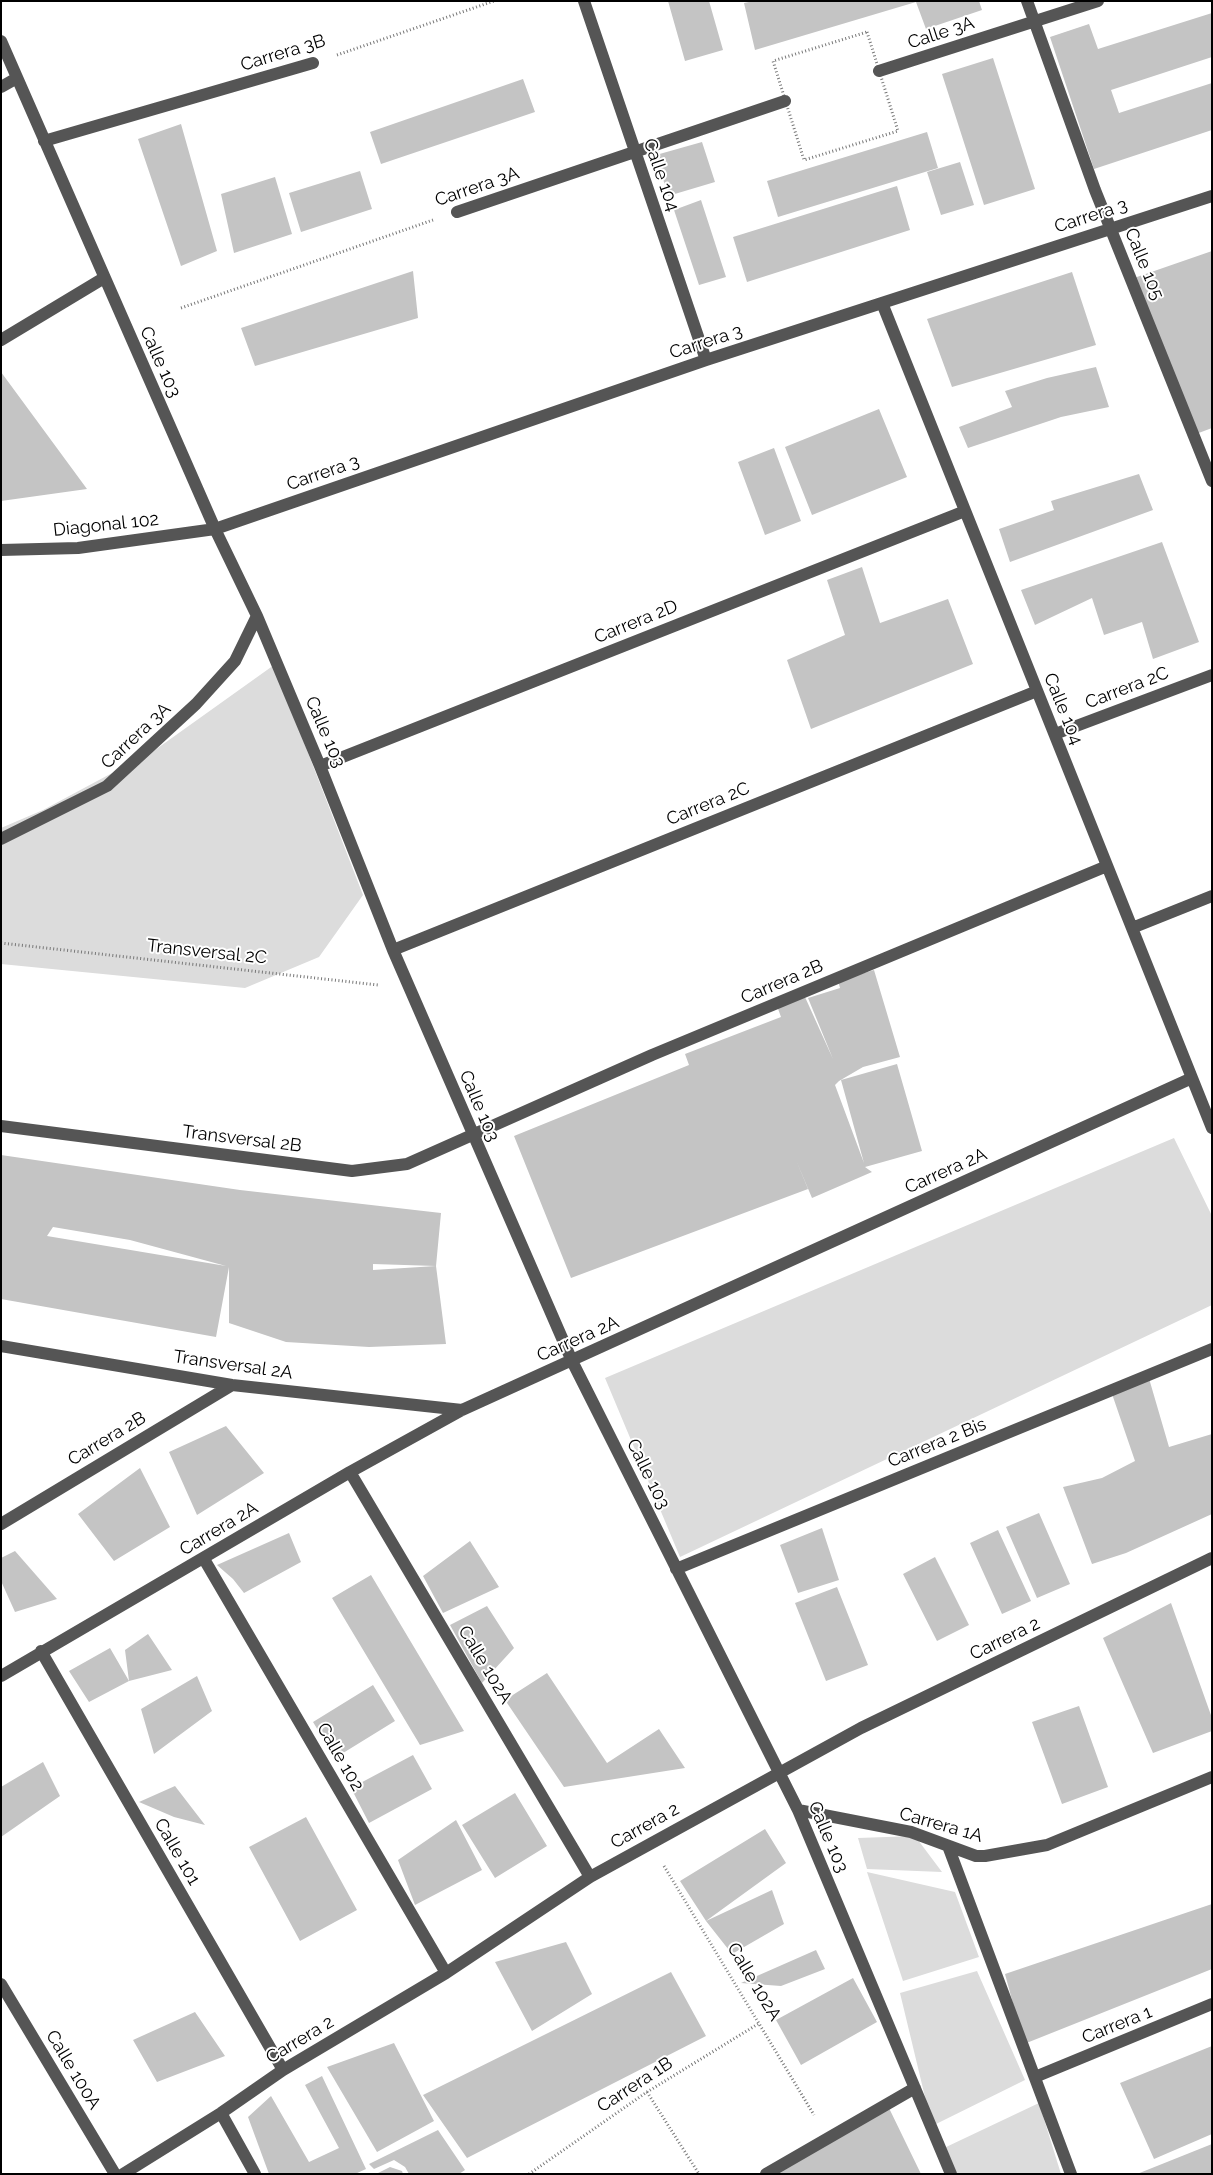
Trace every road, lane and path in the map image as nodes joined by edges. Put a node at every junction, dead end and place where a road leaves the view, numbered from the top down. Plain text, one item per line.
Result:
1 (494, 1) edge
2 (584, 1) edge
3 (1026, 1) edge
4 (1098, 1) edge
5 (1034, 22) junction
6 (1, 41) edge
7 (313, 64) joint
8 (879, 71) junction
9 (17, 78) junction
10 (1, 87) edge
11 (785, 101) junction
12 (44, 141) junction
13 (635, 152) junction
14 (1212, 196) edge
15 (457, 212) joint
16 (1110, 227) junction
17 (104, 278) junction
18 (882, 304) junction
19 (180, 308) dead end
20 (1, 340) edge
21 (706, 360) junction
22 (1206, 451) edge
23 (1212, 481) edge
24 (965, 511) junction
25 (215, 529) junction
26 (1, 550) edge
27 (257, 616) junction
28 (1212, 675) edge
29 (1037, 691) junction
30 (1055, 734) junction
31 (320, 766) junction
32 (1, 839) edge
33 (1107, 866) junction
34 (1212, 896) edge
35 (1132, 928) junction
36 (1, 943) edge
37 (393, 950) junction
38 (409, 989) junction
39 (1192, 1078) junction
40 (1, 1126) edge
41 (1212, 1127) edge
42 (473, 1136) junction
43 (1, 1346) edge
44 (1212, 1349) edge
45 (572, 1361) junction
46 (232, 1385) junction
47 (462, 1410) junction
48 (350, 1472) junction
49 (1, 1524) edge
50 (1212, 1558) edge
51 (204, 1559) junction
52 (676, 1570) junction
53 (41, 1651) junction
54 (1, 1676) edge
55 (778, 1772) junction
56 (1212, 1777) edge
57 (798, 1810) junction
58 (650, 1844) junction
59 (948, 1846) junction
60 (590, 1877) junction
61 (446, 1974) junction
62 (1, 1984) edge
63 (1212, 2004) edge
64 (758, 2024) junction
65 (282, 2070) junction
66 (1035, 2077) junction
67 (915, 2088) junction
68 (647, 2092) junction
69 (221, 2113) junction
70 (827, 2138) junction
71 (115, 2174) edge
72 (123, 2174) edge
73 (255, 2174) edge
74 (529, 2174) edge
75 (699, 2174) edge
76 (766, 2174) edge
77 (950, 2174) edge
78 (1071, 2174) edge

1 - 7 path, Carrera 3B
2 - 13 street, Calle 104
3 - 5 street, Calle 105
4 - 5 street, Calle 3A
5 - 8 street, Calle 3A
5 - 16 street, Calle 105
6 - 9 street, Calle 103
7 - 12 street, Carrera 3B
8 - 11 path
8 - 11 path
9 - 10 street
9 - 12 street, Calle 103
11 - 13 street, Carrera 3A
12 - 17 street, Calle 103
13 - 15 street, Carrera 3A
13 - 21 street, Calle 104
14 - 16 street, Carrera 3
15 - 19 path, Carrera 3A
16 - 18 street, Carrera 3
16 - 22 street, Calle 105
17 - 20 street
17 - 25 street, Calle 103
18 - 21 street, Carrera 3
18 - 24 street, Calle 104
21 - 25 street, Carrera 3
22 - 23 street, Calle 105
24 - 29 street, Calle 104
24 - 31 street, Carrera 2D
25 - 26 street, Diagonal 102
25 - 27 street, Calle 103
27 - 31 street, Calle 103
27 - 32 street, Carrera 3A
28 - 30 street, Carrera 2C
29 - 30 street, Calle 104
29 - 37 street, Carrera 2C
30 - 33 street, Calle 104
31 - 37 street, Calle 103
33 - 35 street, Calle 104
33 - 42 street, Carrera 2B
34 - 35 street
35 - 39 street, Calle 104
36 - 38 path, Transversal 2C
37 - 38 street, Calle 103
38 - 42 street, Calle 103
39 - 41 street, Calle 104
39 - 45 street, Carrera 2A
40 - 42 street, Transversal 2B
42 - 45 street, Calle 103
43 - 46 street, Transversal 2A
44 - 52 street, Carrera 2 Bis
45 - 47 street, Carrera 2A
45 - 52 street, Calle 103
46 - 47 street, Transversal 2A
46 - 49 street, Carrera 2B
47 - 48 street, Carrera 2A
48 - 51 street, Carrera 2A
48 - 60 street, Calle 102A
50 - 55 street, Carrera 2
51 - 53 street, Carrera 2A
51 - 61 street, Calle 102
52 - 55 street, Calle 103
53 - 54 street, Carrera 2A
53 - 65 street, Calle 101
55 - 57 street, Calle 103
55 - 58 street, Carrera 2
56 - 59 street, Carrera 1A
57 - 59 street, Carrera 1A
57 - 67 street, Calle 103
58 - 60 street, Carrera 2
58 - 64 path, Calle 102A
59 - 66 street
60 - 61 street, Carrera 2
61 - 65 street, Carrera 2
62 - 71 street, Calle 100A
63 - 66 street, Carrera 1
64 - 68 path, Carrera 1B
64 - 70 path, Calle 102A
65 - 69 street, Carrera 2
66 - 78 street
67 - 70 street
67 - 77 street, Calle 103
68 - 74 path, Carrera 1B
68 - 75 path
69 - 72 street, Carrera 2
69 - 73 street
70 - 76 street

